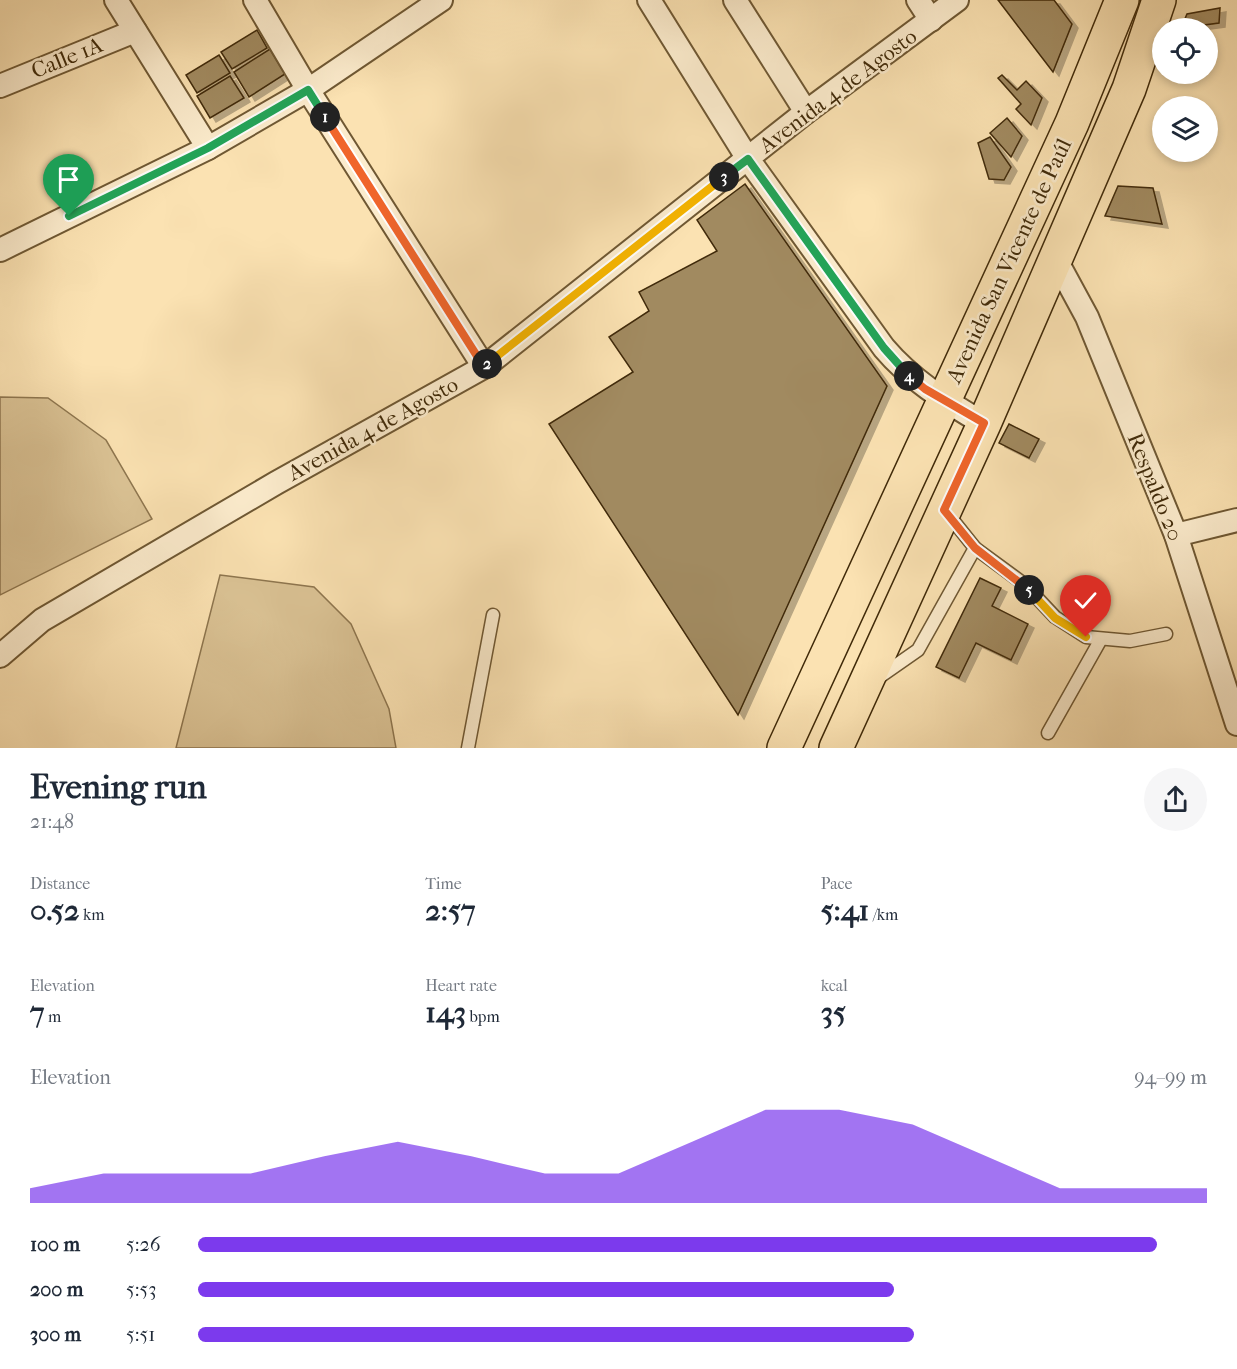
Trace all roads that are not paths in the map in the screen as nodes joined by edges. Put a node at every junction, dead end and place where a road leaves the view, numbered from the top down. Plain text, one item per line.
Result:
1 (116, 0) edge
2 (255, 0) edge
3 (441, 0) edge
4 (650, 0) edge
5 (735, 0) edge
6 (918, 0) edge
7 (957, 0) edge
8 (1122, 0) edge
9 (1159, 0) edge
10 (932, 20) junction
11 (135, 31) junction
12 (0, 86) edge
13 (308, 90) junction
14 (806, 112) junction
15 (208, 148) junction
16 (748, 159) junction
17 (0, 250) edge
18 (1054, 258) junction
19 (484, 367) junction
20 (945, 400) junction
21 (984, 423) junction
22 (944, 510) junction
23 (1237, 520) edge
24 (1176, 535) junction
25 (975, 548) junction
26 (493, 615) dead end
27 (1166, 634) dead end
28 (1101, 639) junction
29 (0, 656) edge
30 (867, 685) junction
31 (1235, 716) edge
32 (1048, 733) dead end
33 (468, 748) edge
34 (784, 748) edge
35 (836, 748) edge

1 - 11 street
2 - 13 street
3 - 13 street
4 - 16 street
5 - 14 street
6 - 10 street
7 - 10 street, Avenida 4 de Agosto
8 - 20 main road, Avenida San Vicente de Paúl
9 - 18 main road, Avenida San Vicente de Paúl
10 - 14 street, Avenida 4 de Agosto
11 - 12 street, Calle 1A
11 - 15 street
13 - 15 street
13 - 19 street
14 - 16 street, Avenida 4 de Agosto
15 - 17 street
16 - 19 street, Avenida 4 de Agosto
16 - 20 street
18 - 21 main road, Avenida San Vicente de Paúl
18 - 24 street, Respaldo 20
19 - 29 street, Avenida 4 de Agosto
20 - 21 street
20 - 34 main road, Avenida San Vicente de Paúl
21 - 22 main road, Avenida San Vicente de Paúl
22 - 25 lane
22 - 30 main road, Avenida San Vicente de Paúl
23 - 24 street
24 - 31 street, Respaldo 20
25 - 28 lane
25 - 30 lane
26 - 33 lane
27 - 28 lane
28 - 32 lane
30 - 35 main road, Avenida San Vicente de Paúl

